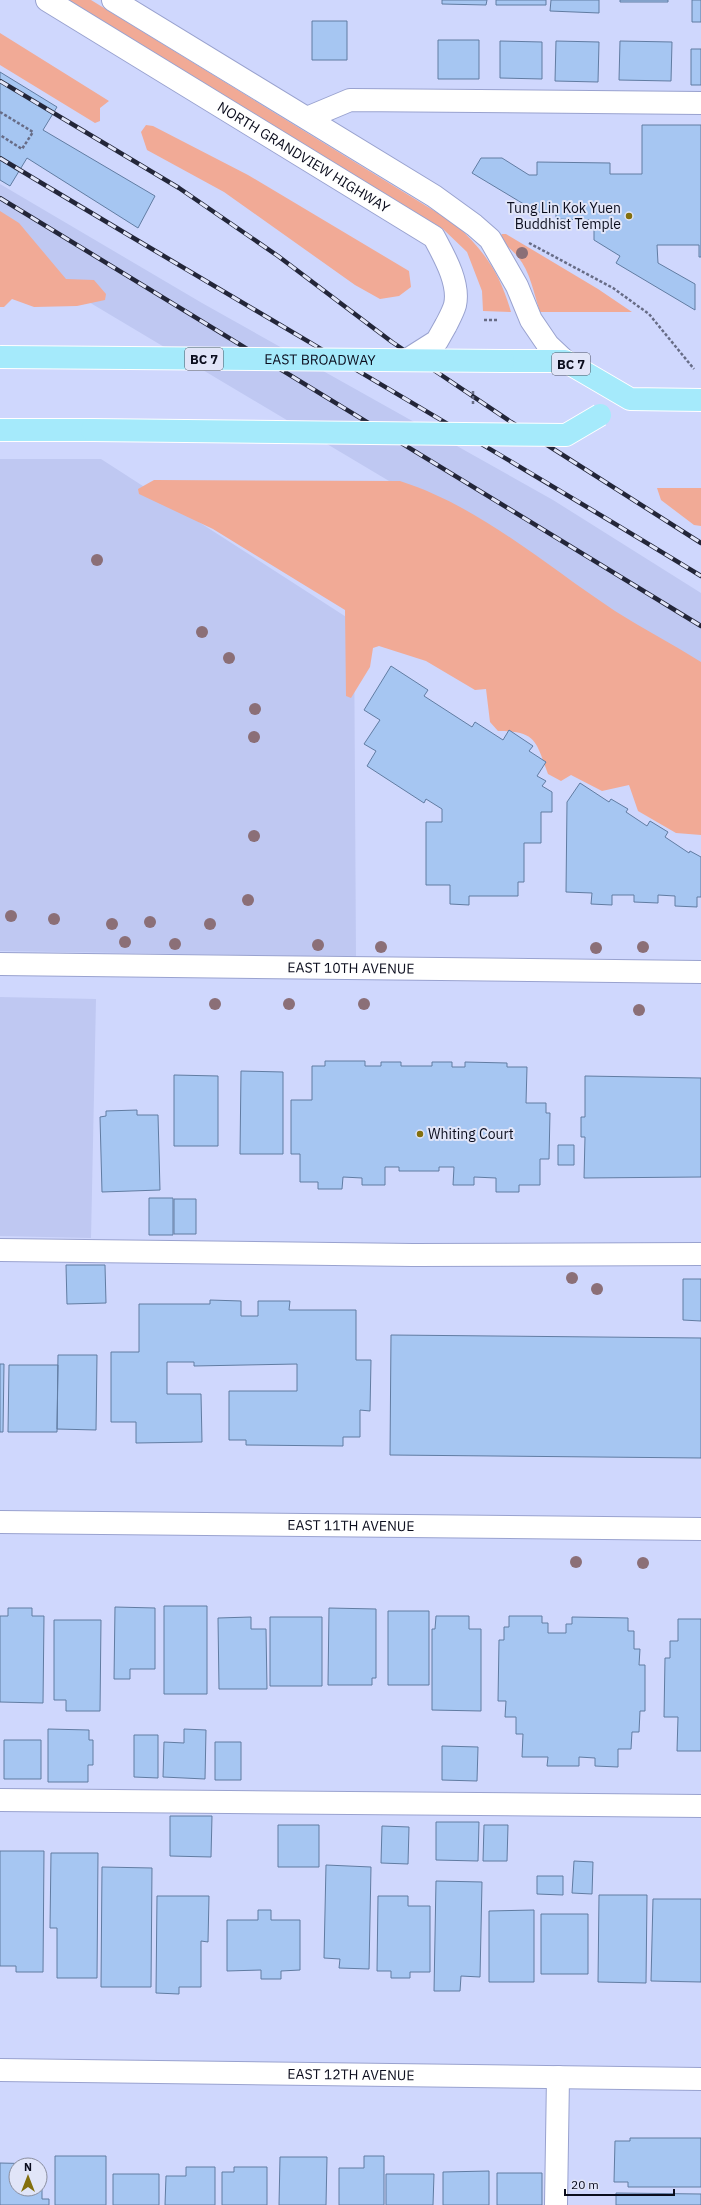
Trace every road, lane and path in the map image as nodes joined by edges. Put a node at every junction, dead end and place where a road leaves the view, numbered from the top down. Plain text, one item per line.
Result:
1 (47, 0) edge
2 (113, 0) edge
3 (701, 102) edge
4 (0, 112) edge
5 (307, 118) junction
6 (0, 135) edge
7 (522, 239) dead end
8 (0, 357) edge
9 (407, 360) junction
10 (565, 361) junction
11 (696, 371) dead end
12 (630, 399) junction
13 (701, 400) edge
14 (0, 430) edge
15 (0, 964) edge
16 (701, 972) edge
17 (0, 1250) edge
18 (701, 1254) edge
19 (0, 1522) edge
20 (701, 1529) edge
21 (0, 1800) edge
22 (701, 1806) edge
23 (0, 2070) edge
24 (558, 2077) junction
25 (701, 2079) edge
26 (556, 2205) edge

1 - 9 street, NORTH GRANDVIEW HIGHWAY, bridge
2 - 5 street
3 - 5 street
4 - 6 path
5 - 10 street
7 - 11 path
8 - 9 main road, EAST BROADWAY / BC 7, bridge
9 - 10 main road, EAST BROADWAY / BC 7, bridge
10 - 12 main road, BC 7
12 - 13 main road, BC 7
12 - 14 main road, BC 7, bridge
15 - 16 street, EAST 10TH AVENUE
17 - 18 street
19 - 20 street, EAST 11TH AVENUE
21 - 22 street
23 - 24 street, EAST 12TH AVENUE
24 - 25 street, EAST 12TH AVENUE
24 - 26 street

